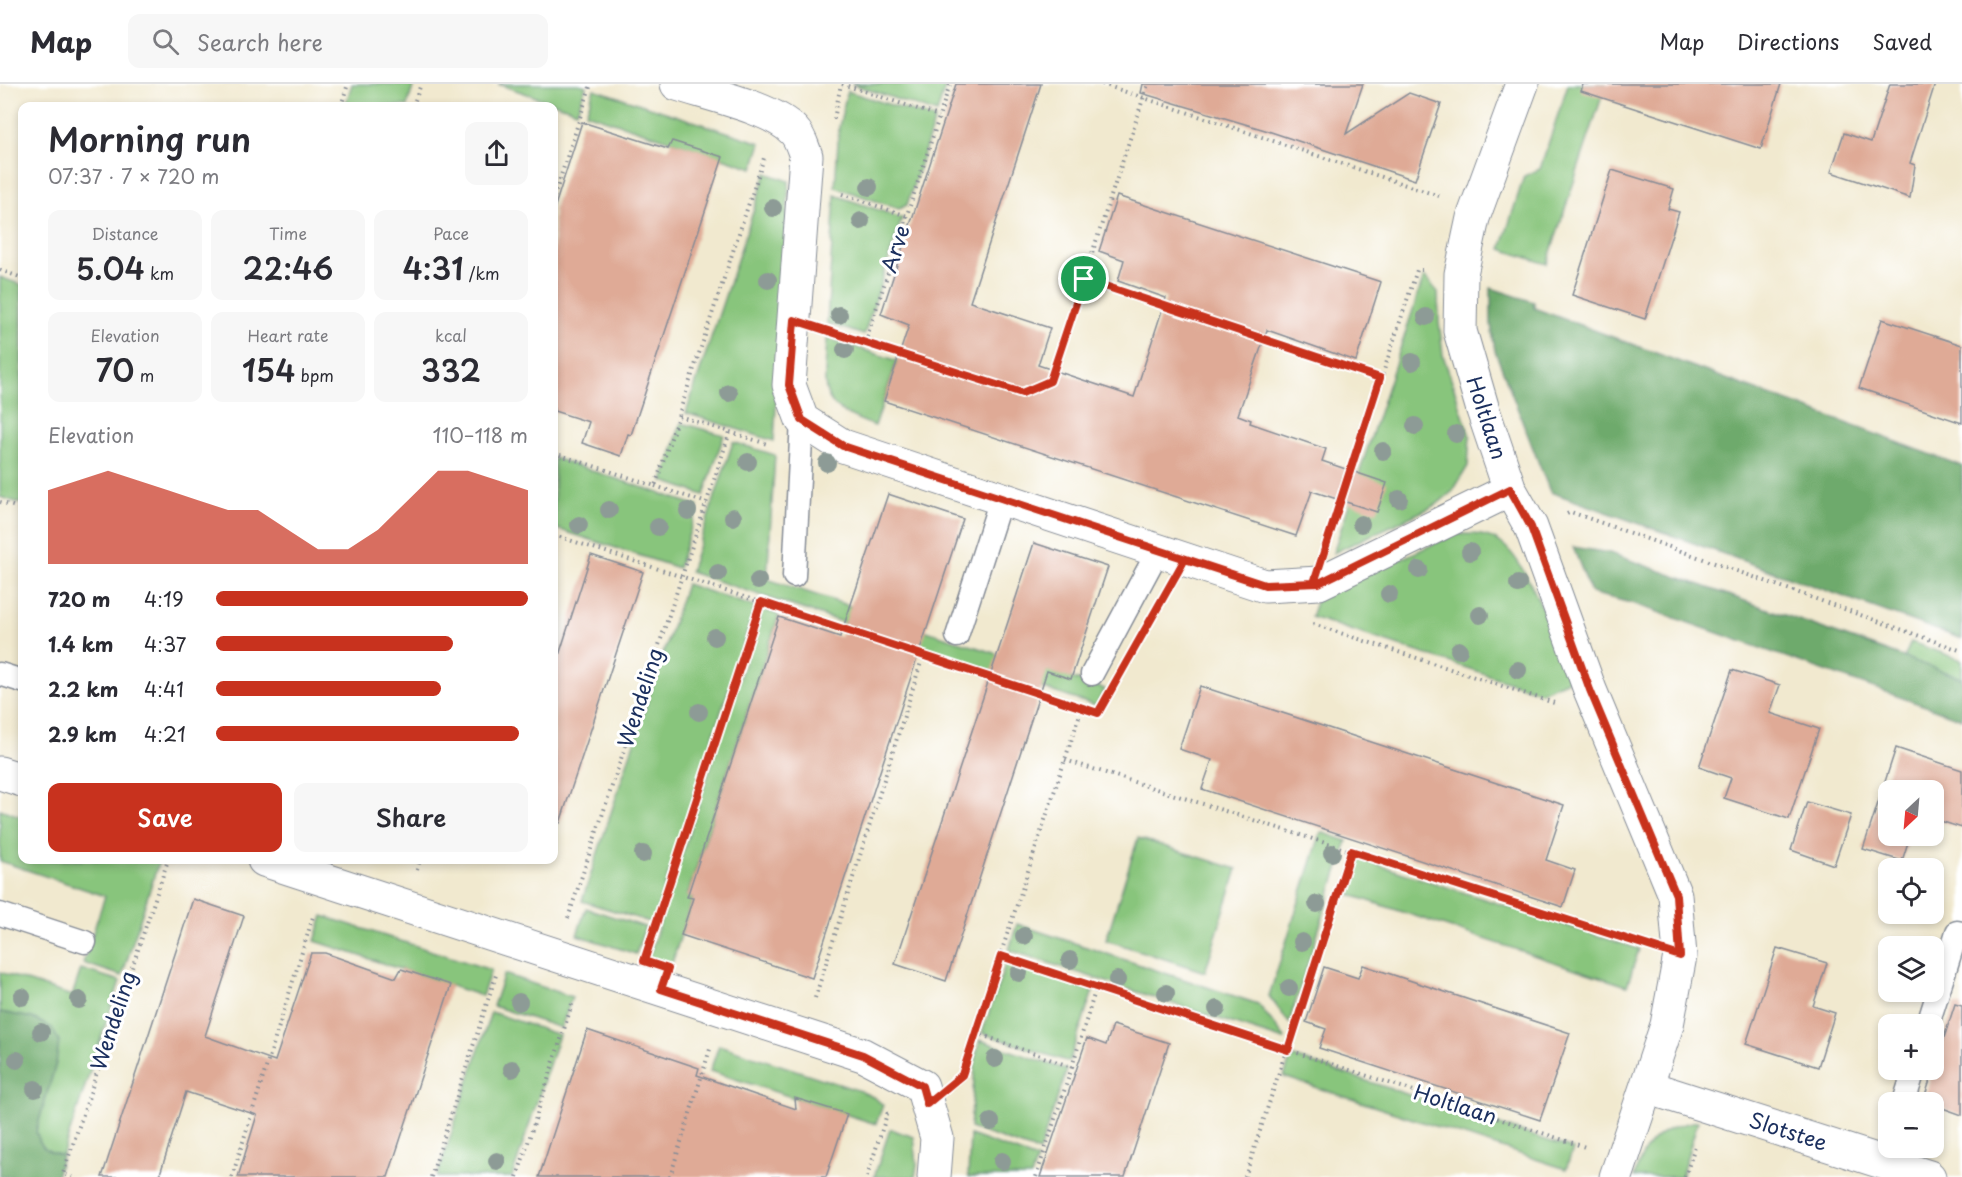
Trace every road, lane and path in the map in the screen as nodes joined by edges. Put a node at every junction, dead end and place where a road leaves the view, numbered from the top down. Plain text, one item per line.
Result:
1 (348, 84) edge
2 (421, 84) edge
3 (591, 84) edge
4 (677, 84) edge
5 (841, 84) edge
6 (950, 84) edge
7 (1102, 84) edge
8 (1148, 84) edge
9 (1522, 84) edge
10 (1143, 97) junction
11 (342, 102) edge
12 (414, 102) edge
13 (939, 116) junction
14 (802, 148) junction
15 (558, 185) edge
16 (804, 189) junction
17 (1477, 209) junction
18 (907, 216) junction
19 (0, 270) edge
20 (1461, 274) junction
21 (18, 277) edge
22 (1084, 279) junction
23 (794, 320) junction
24 (865, 343) junction
25 (1380, 378) junction
26 (679, 416) junction
27 (802, 420) junction
28 (558, 454) edge
29 (655, 486) junction
30 (1510, 489) junction
31 (1001, 498) junction
32 (0, 502) edge
33 (707, 503) junction
34 (18, 508) edge
35 (1531, 527) junction
36 (558, 536) edge
37 (1158, 551) junction
38 (794, 576) dead end
39 (682, 577) junction
40 (1303, 584) junction
41 (761, 602) junction
42 (957, 636) dead end
43 (1962, 651) edge
44 (923, 656) junction
45 (935, 660) dead end
46 (957, 667) dead end
47 (0, 674) edge
48 (1092, 674) dead end
49 (18, 680) edge
50 (1590, 690) junction
51 (1104, 703) dead end
52 (1082, 708) junction
53 (1065, 760) junction
54 (0, 773) edge
55 (18, 779) edge
56 (1351, 851) junction
57 (167, 864) edge
58 (276, 864) edge
59 (325, 880) junction
60 (0, 914) edge
61 (566, 923) dead end
62 (1962, 933) edge
63 (507, 939) junction
64 (85, 942) dead end
65 (1001, 956) junction
66 (1680, 956) junction
67 (584, 964) junction
68 (1096, 988) junction
69 (661, 989) junction
70 (723, 1010) junction
71 (1931, 1014) edge
72 (976, 1033) junction
73 (803, 1036) junction
74 (1288, 1050) junction
75 (1072, 1067) junction
76 (1647, 1087) junction
77 (927, 1104) junction
78 (1878, 1152) edge
79 (1893, 1158) edge
80 (1619, 1168) edge
81 (73, 1177) edge
82 (232, 1177) edge
83 (431, 1177) edge
84 (517, 1177) edge
85 (670, 1177) edge
86 (867, 1177) edge
87 (934, 1177) edge
88 (1036, 1177) edge
89 (1245, 1177) edge
90 (1929, 1177) edge

1 - 11 path
2 - 12 path
3 - 15 path
4 - 14 street
5 - 13 path
5 - 14 path
6 - 13 path, Arve
7 - 10 path
8 - 10 path
9 - 17 street, Holtlaan
10 - 17 path
10 - 22 path
13 - 18 path, Arve
14 - 16 street
14 - 26 path
16 - 18 path
16 - 23 street
17 - 20 street, Holtlaan
18 - 24 path, Arve
19 - 21 path
20 - 25 path
20 - 30 street, Holtlaan
22 - 24 path
22 - 25 path
23 - 24 path
23 - 27 street
25 - 40 path
26 - 29 path
26 - 33 path, Wendeling
27 - 31 street
27 - 38 lane
28 - 29 path
29 - 33 path
30 - 35 street, Holtlaan
30 - 40 street
31 - 37 street
31 - 42 lane
32 - 34 path
33 - 39 path, Wendeling
35 - 43 path
35 - 50 street, Holtlaan
36 - 39 path
37 - 40 street
37 - 48 lane
39 - 41 path
39 - 61 path, Wendeling
40 - 50 path
41 - 44 path
41 - 69 path
44 - 45 path
44 - 73 path
46 - 52 path
47 - 49 lane
50 - 66 street, Holtlaan
51 - 52 path
52 - 53 path
53 - 56 path
53 - 65 path
54 - 55 street
56 - 66 path
56 - 74 path
57 - 81 path, Wendeling
58 - 59 street
59 - 63 street
59 - 82 path
60 - 64 lane
62 - 71 lane
63 - 67 street
63 - 83 path
65 - 68 path, Holtlaan
65 - 72 path
66 - 76 street, Holtlaan
67 - 69 street
67 - 84 path
68 - 74 path, Holtlaan
68 - 75 path
69 - 70 street
70 - 73 street
70 - 85 path
72 - 75 path
72 - 77 path
73 - 77 street
74 - 80 path, Holtlaan
74 - 89 path
75 - 88 path
76 - 78 street, Slotstee
76 - 80 street, Holtlaan
77 - 86 path
77 - 87 street
79 - 90 street, Slotstee

